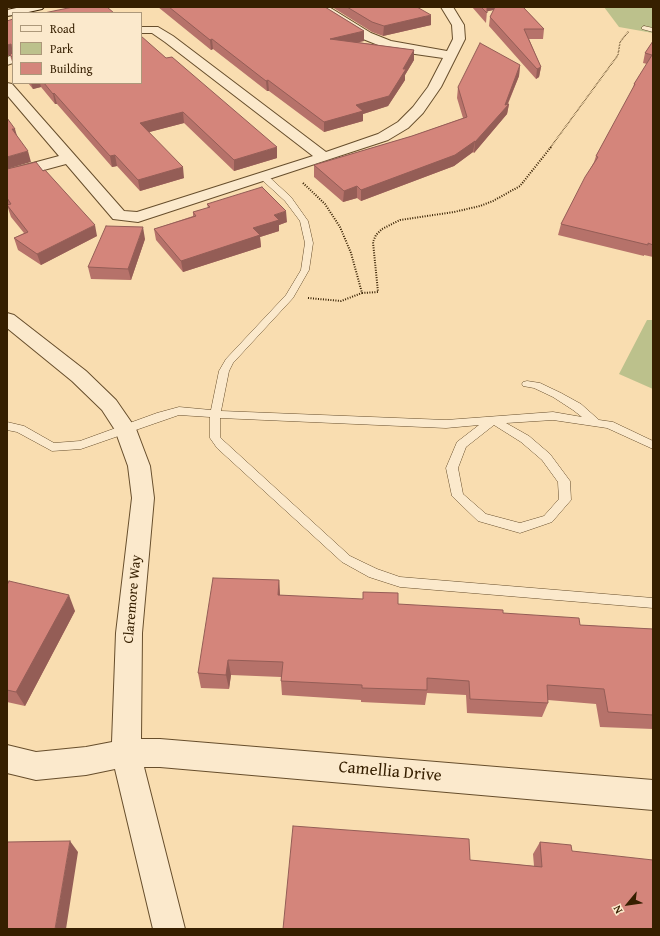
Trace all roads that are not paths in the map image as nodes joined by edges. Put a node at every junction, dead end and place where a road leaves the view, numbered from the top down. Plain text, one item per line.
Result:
1 (38, 7) edge
2 (322, 7) edge
3 (447, 7) edge
4 (12, 12) edge
5 (644, 28) road end
6 (142, 30) edge
7 (653, 30) edge
8 (449, 55) junction
9 (7, 87) edge
10 (324, 157) junction
11 (69, 158) junction
12 (7, 175) edge
13 (264, 177) junction
14 (7, 319) edge
15 (528, 384) dead end
16 (215, 414) junction
17 (493, 420) junction
18 (596, 423) junction
19 (7, 426) edge
20 (125, 429) junction
21 (653, 445) edge
22 (653, 603) edge
23 (126, 753) junction
24 (7, 759) edge
25 (653, 795) edge
26 (169, 929) edge

1 - 4 street
2 - 8 street
3 - 8 street
5 - 7 lane
6 - 10 street
8 - 10 street
9 - 11 street
10 - 13 street
11 - 12 street
11 - 13 street
13 - 16 lane
14 - 20 street, Claremore Way
15 - 18 lane
16 - 17 lane
16 - 20 lane
16 - 22 lane
17 - 17 lane
17 - 18 lane
18 - 21 lane
19 - 20 lane
20 - 23 street, Claremore Way
23 - 24 street, Camellia Drive
23 - 25 street, Camellia Drive
23 - 26 street, Claremore Way

